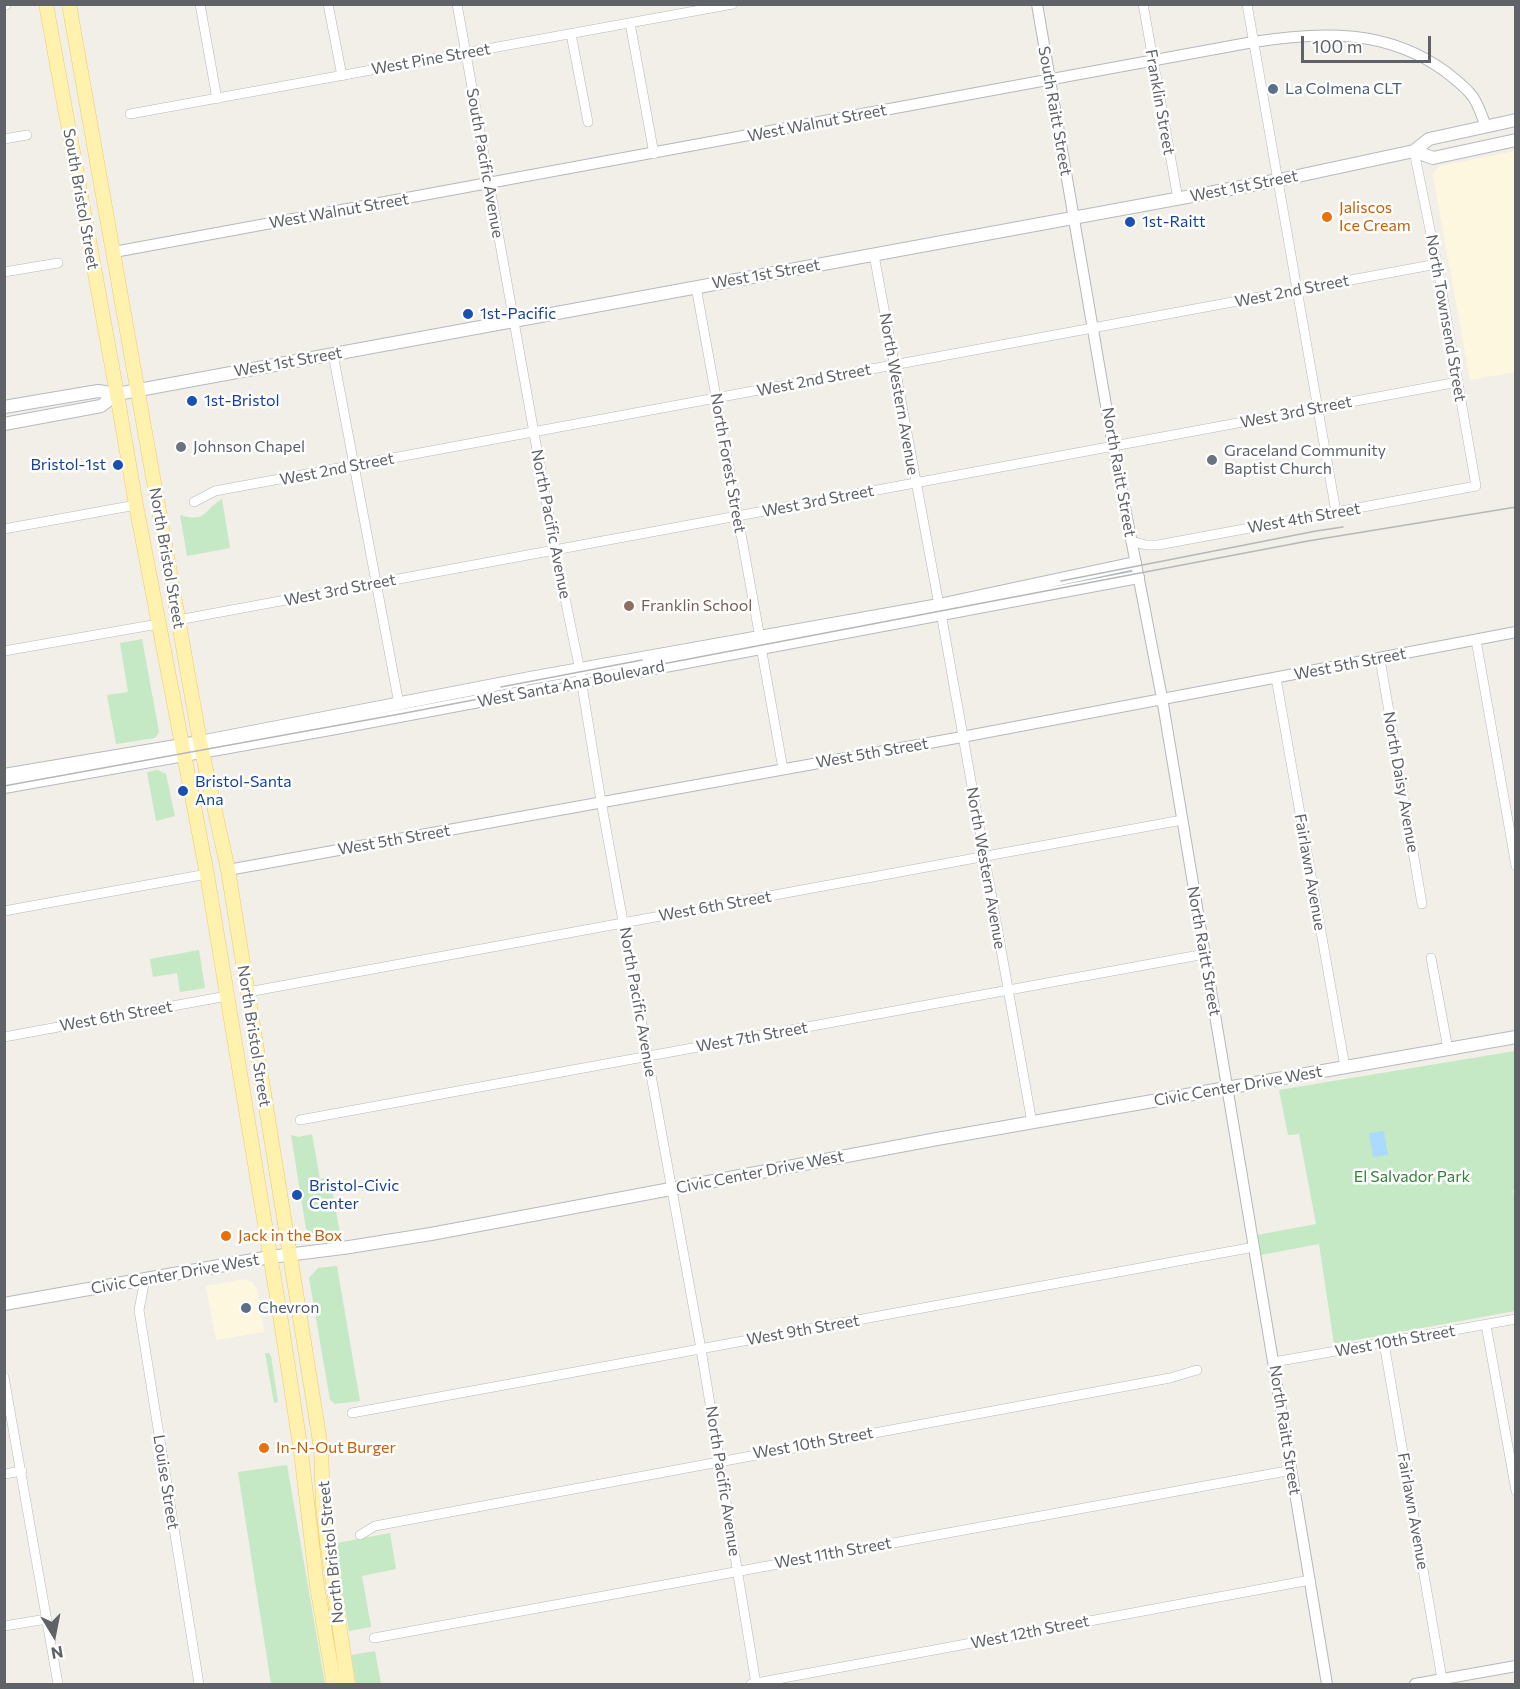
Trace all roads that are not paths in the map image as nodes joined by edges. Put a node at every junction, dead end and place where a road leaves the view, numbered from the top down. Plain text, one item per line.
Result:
1 (46, 4) edge
2 (69, 4) edge
3 (200, 4) edge
4 (328, 4) edge
5 (457, 4) edge
6 (733, 4) edge
7 (1036, 4) edge
8 (1143, 4) edge
9 (1247, 4) edge
10 (630, 23) junction
11 (572, 34) junction
12 (1253, 42) junction
13 (465, 53) junction
14 (1153, 61) junction
15 (342, 76) junction
16 (1050, 80) junction
17 (217, 99) junction
18 (130, 114) dead end
19 (1515, 120) edge
20 (588, 122) dead end
21 (1486, 126) junction
22 (27, 135) dead end
23 (4, 139) edge
24 (1515, 140) edge
25 (1414, 151) junction
26 (654, 154) junction
27 (1279, 180) junction
28 (489, 184) junction
29 (1178, 199) junction
30 (1073, 218) junction
31 (114, 252) junction
32 (874, 255) junction
33 (58, 263) dead end
34 (1437, 264) junction
35 (4, 272) edge
36 (696, 287) junction
37 (1298, 290) junction
38 (514, 321) junction
39 (1094, 329) junction
40 (333, 354) junction
41 (895, 365) junction
42 (1458, 382) junction
43 (137, 390) junction
44 (117, 394) junction
45 (716, 398) junction
46 (4, 407) edge
47 (1318, 408) junction
48 (4, 424) edge
49 (534, 432) junction
50 (1113, 446) junction
51 (354, 466) junction
52 (915, 483) junction
53 (1476, 486) joint
54 (194, 502) dead end
55 (136, 505) junction
56 (1336, 512) junction
57 (737, 516) junction
58 (4, 529) edge
59 (1131, 541) junction
60 (555, 550) junction
61 (1135, 563) junction
62 (1138, 577) junction
63 (375, 583) junction
64 (940, 609) junction
65 (178, 620) junction
66 (158, 624) junction
67 (1515, 632) edge
68 (1476, 640) junction
69 (760, 643) junction
70 (4, 651) edge
71 (1380, 659) junction
72 (581, 676) junction
73 (1276, 678) junction
74 (1162, 698) junction
75 (399, 704) junction
76 (962, 737) junction
77 (201, 747) junction
78 (182, 750) junction
79 (783, 769) junction
80 (4, 776) edge
81 (4, 787) edge
82 (601, 801) junction
83 (1182, 820) junction
84 (984, 857) junction
85 (1515, 866) edge
86 (228, 870) junction
87 (207, 874) junction
88 (1422, 904) dead end
89 (4, 911) edge
90 (624, 923) junction
91 (1204, 954) junction
92 (1431, 958) dead end
93 (1009, 990) junction
94 (248, 992) junction
95 (227, 996) junction
96 (4, 1036) edge
97 (1515, 1037) edge
98 (1448, 1049) junction
99 (648, 1056) junction
100 (1345, 1067) junction
101 (1228, 1088) junction
102 (300, 1120) dead end
103 (1032, 1123) junction
104 (672, 1189) junction
105 (1254, 1247) junction
106 (290, 1254) junction
107 (270, 1257) junction
108 (145, 1279) junction
109 (4, 1304) edge
110 (1515, 1320) edge
111 (1486, 1325) junction
112 (1384, 1342) junction
113 (701, 1349) junction
114 (1274, 1362) junction
115 (1197, 1370) dead end
116 (4, 1377) edge
117 (352, 1413) dead end
118 (720, 1460) junction
119 (1292, 1470) junction
120 (22, 1471) junction
121 (4, 1474) edge
122 (1515, 1491) edge
123 (360, 1535) dead end
124 (738, 1570) junction
125 (1310, 1580) junction
126 (47, 1619) junction
127 (4, 1626) edge
128 (374, 1638) dead end
129 (1515, 1666) edge
130 (1442, 1680) junction
131 (58, 1684) edge
132 (199, 1684) edge
133 (334, 1684) edge
134 (348, 1684) edge
135 (754, 1684) edge
136 (1327, 1684) edge
137 (1415, 1684) edge

1 - 44 main road, South Bristol Street
2 - 31 main road, South Bristol Street
3 - 17 street
4 - 15 street
5 - 13 street, South Pacific Avenue
6 - 10 street, West Pine Street
7 - 16 street, South Raitt Street
8 - 14 street, Franklin Street
9 - 12 street
10 - 11 street, West Pine Street
10 - 26 street
11 - 13 street, West Pine Street
11 - 20 street
12 - 14 street, West Walnut Street
12 - 21 street, West Walnut Street
12 - 27 street
13 - 15 street, West Pine Street
13 - 28 street, South Pacific Avenue
14 - 16 street, West Walnut Street
14 - 29 street, Franklin Street
15 - 17 street, West Pine Street
16 - 26 street, West Walnut Street
16 - 30 street, South Raitt Street
17 - 18 street, West Pine Street
19 - 21 main road, West 1st Street
21 - 25 main road, West 1st Street
22 - 23 street
24 - 25 main road, West 1st Street
25 - 27 main road, West 1st Street
25 - 34 street, North Townsend Street
26 - 28 street, West Walnut Street
27 - 29 main road, West 1st Street
27 - 37 street
28 - 31 street, West Walnut Street
28 - 38 street, South Pacific Avenue
29 - 30 main road, West 1st Street
30 - 32 main road, West 1st Street
30 - 39 street, North Raitt Street
31 - 43 main road, South Bristol Street
32 - 36 main road, West 1st Street
32 - 41 street, North Western Avenue
33 - 35 street
34 - 37 street, West 2nd Street
34 - 42 street, North Townsend Street
36 - 38 main road, West 1st Street
36 - 45 street, North Forest Street
37 - 39 street, West 2nd Street
37 - 47 street
38 - 40 main road, West 1st Street
38 - 49 street, North Pacific Avenue
39 - 41 street, West 2nd Street
39 - 50 street, North Raitt Street
40 - 43 main road, West 1st Street
40 - 51 street
41 - 45 street, West 2nd Street
41 - 52 street, North Western Avenue
42 - 47 street, West 3rd Street
42 - 53 street, North Townsend Street
43 - 44 main road, West 1st Street
43 - 65 main road, North Bristol Street
44 - 46 main road, West 1st Street
44 - 48 main road, West 1st Street
44 - 55 main road, North Bristol Street
45 - 49 street, West 2nd Street
45 - 57 street, North Forest Street
47 - 50 street, West 3rd Street
47 - 56 street
49 - 51 street, West 2nd Street
49 - 60 street, North Pacific Avenue
50 - 52 street, West 3rd Street
50 - 59 street, North Raitt Street
51 - 54 street, West 2nd Street
51 - 63 street
52 - 57 street, West 3rd Street
52 - 64 street, North Western Avenue
53 - 56 street, West 4th Street
55 - 58 street
55 - 66 main road, North Bristol Street
56 - 59 street, West 4th Street
57 - 60 street, West 3rd Street
57 - 69 street, North Forest Street
59 - 61 street, North Raitt Street
60 - 63 street, West 3rd Street
60 - 72 street, North Pacific Avenue
61 - 62 street, North Raitt Street
61 - 64 main road, West Santa Ana Boulevard
62 - 64 main road, West Santa Ana Boulevard
62 - 74 street, North Raitt Street
63 - 65 street, West 3rd Street
63 - 75 street
64 - 69 main road, West Santa Ana Boulevard
64 - 76 street, North Western Avenue
65 - 77 main road, North Bristol Street
66 - 70 street
66 - 78 main road, North Bristol Street
67 - 68 street, West 5th Street
68 - 71 street, West 5th Street
68 - 85 street
69 - 72 main road, West Santa Ana Boulevard
69 - 79 street, North Forest Street
71 - 73 street, West 5th Street
71 - 88 street, North Daisy Avenue
72 - 75 main road, West Santa Ana Boulevard
72 - 77 main road, West Santa Ana Boulevard
72 - 82 street, North Pacific Avenue
73 - 74 street, West 5th Street
73 - 100 street, Fairlawn Avenue
74 - 76 street, West 5th Street
74 - 83 street, North Raitt Street
75 - 77 main road, West Santa Ana Boulevard
76 - 79 street, West 5th Street
76 - 84 street, North Western Avenue
77 - 78 main road, West Santa Ana Boulevard
77 - 86 main road, North Bristol Street
78 - 80 main road, West Santa Ana Boulevard
78 - 81 main road, West Santa Ana Boulevard
78 - 87 main road, North Bristol Street
79 - 82 street, West 5th Street
82 - 86 street, West 5th Street
82 - 90 street, North Pacific Avenue
83 - 84 street, West 6th Street
83 - 91 street, North Raitt Street
84 - 90 street, West 6th Street
84 - 93 street, North Western Avenue
86 - 94 main road, North Bristol Street
87 - 89 street
87 - 95 main road, North Bristol Street
90 - 94 street, West 6th Street
90 - 99 street, North Pacific Avenue
91 - 93 street, West 7th Street
91 - 101 street, North Raitt Street
92 - 98 street
93 - 99 street, West 7th Street
93 - 103 street, North Western Avenue
94 - 106 main road, North Bristol Street
95 - 96 street, West 6th Street
95 - 107 main road, North Bristol Street
97 - 98 main road, Civic Center Drive West
98 - 100 main road, Civic Center Drive West
99 - 102 street, West 7th Street
99 - 104 street, North Pacific Avenue
100 - 101 main road, Civic Center Drive West
101 - 103 main road, Civic Center Drive West
101 - 105 street, North Raitt Street
103 - 104 main road, Civic Center Drive West
104 - 106 main road, Civic Center Drive West
104 - 113 street, North Pacific Avenue
105 - 113 street, West 9th Street
105 - 114 street, North Raitt Street
106 - 107 main road, Civic Center Drive West
106 - 134 main road, North Bristol Street
107 - 108 main road, Civic Center Drive West
107 - 133 main road, North Bristol Street
108 - 109 main road, Civic Center Drive West
108 - 132 street, Louise Street
110 - 111 street, West 10th Street
111 - 112 street, West 10th Street
111 - 122 street
112 - 114 street, West 10th Street
112 - 130 street, Fairlawn Avenue
113 - 117 street, West 9th Street
113 - 118 street, North Pacific Avenue
114 - 119 street, North Raitt Street
115 - 118 street, West 10th Street
116 - 120 street
118 - 123 street, West 10th Street
118 - 124 street, North Pacific Avenue
119 - 124 street, West 11th Street
119 - 125 street, North Raitt Street
120 - 121 street
120 - 126 street
124 - 128 street, West 11th Street
124 - 135 street, North Pacific Avenue
125 - 135 street, West 12th Street
125 - 136 street, North Raitt Street
126 - 127 street
126 - 131 street
129 - 130 street
130 - 137 street

